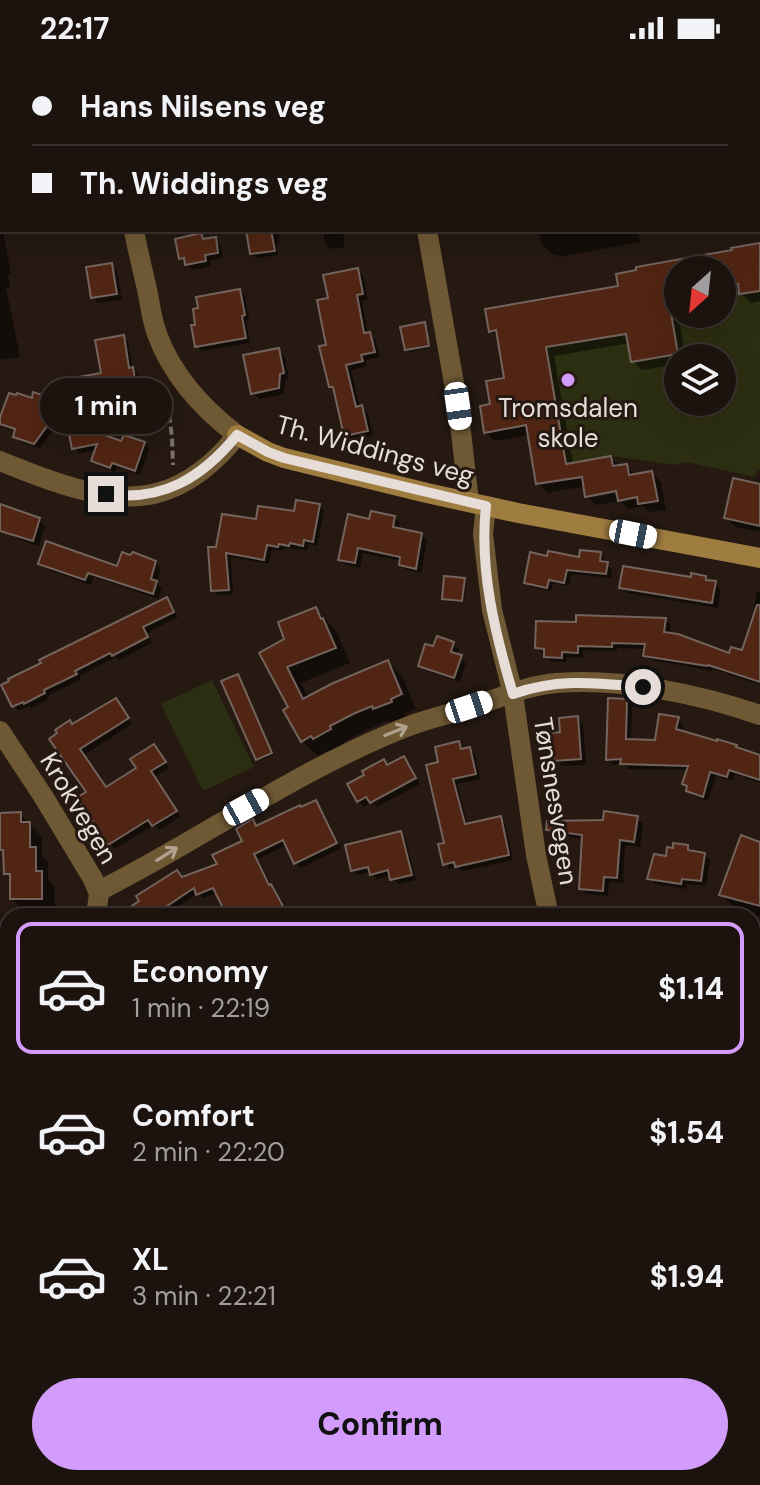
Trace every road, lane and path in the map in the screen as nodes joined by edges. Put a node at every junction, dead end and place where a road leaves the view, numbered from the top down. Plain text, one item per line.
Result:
1 (134, 232) edge
2 (427, 232) edge
3 (170, 360) junction
4 (237, 435) junction
5 (0, 461) edge
6 (173, 487) junction
7 (478, 504) junction
8 (760, 558) edge
9 (513, 694) junction
10 (760, 715) edge
11 (0, 731) edge
12 (99, 891) junction
13 (97, 908) edge
14 (547, 908) edge

1 - 3 street
2 - 7 street, Tønsnesvegen
3 - 4 street
3 - 6 path
4 - 6 street, Th. Widdings veg
4 - 7 street, Th. Widdings veg
5 - 6 street, Th. Widdings veg
7 - 8 street, Th. Widdings veg
7 - 9 street, Tønsnesvegen
9 - 10 street
12 -> 9 street
9 - 14 street, Tønsnesvegen
11 - 12 street, Krokvegen
12 - 13 street, Krokvegen

